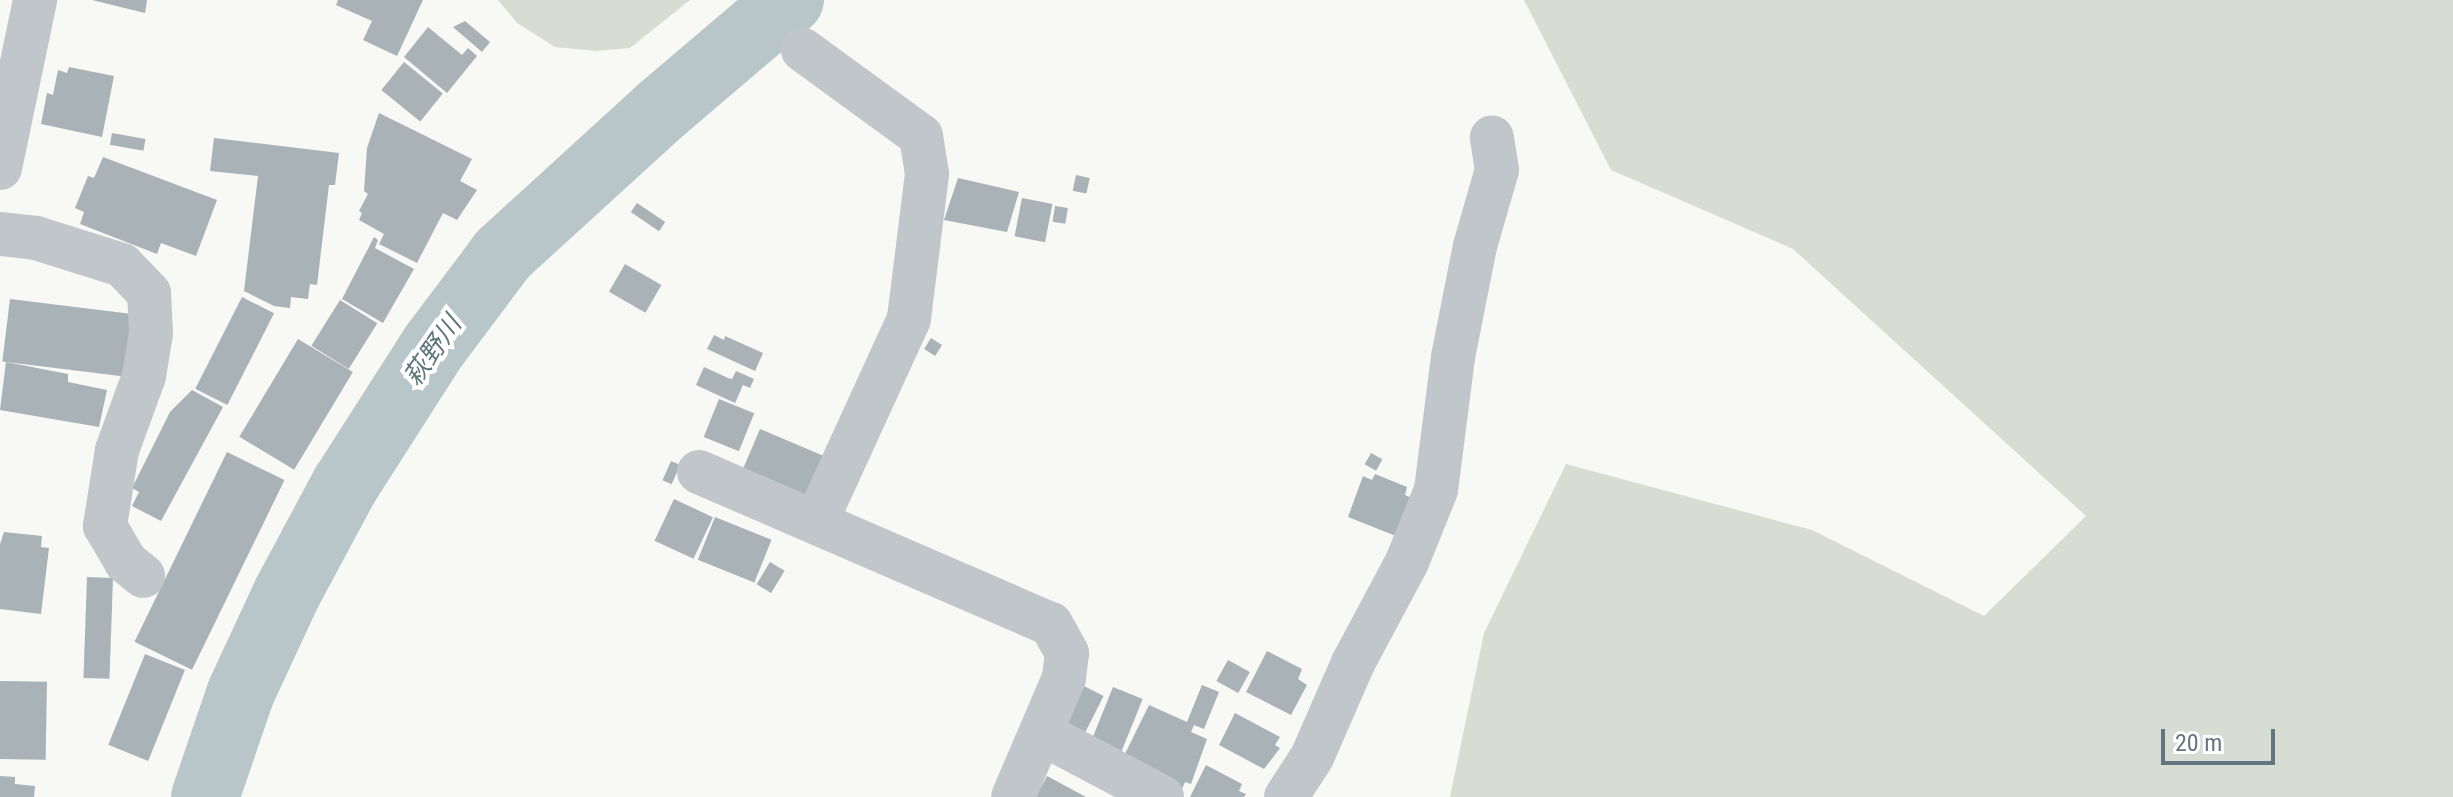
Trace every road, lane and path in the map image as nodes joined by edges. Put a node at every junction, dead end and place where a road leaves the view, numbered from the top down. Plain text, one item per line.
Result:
1 (35, 0) edge
2 (803, 50) dead end
3 (12, 53) edge
4 (1492, 137) dead end
5 (0, 168) edge
6 (0, 234) edge
7 (699, 472) dead end
8 (816, 522) junction
9 (143, 576) dead end
10 (1041, 733) junction
11 (1013, 797) edge
12 (1162, 797) edge
13 (1286, 797) edge

1 - 3 street
2 - 8 street
3 - 5 street
4 - 13 street
6 - 9 street
7 - 8 street
8 - 10 street
10 - 11 street
10 - 12 street

